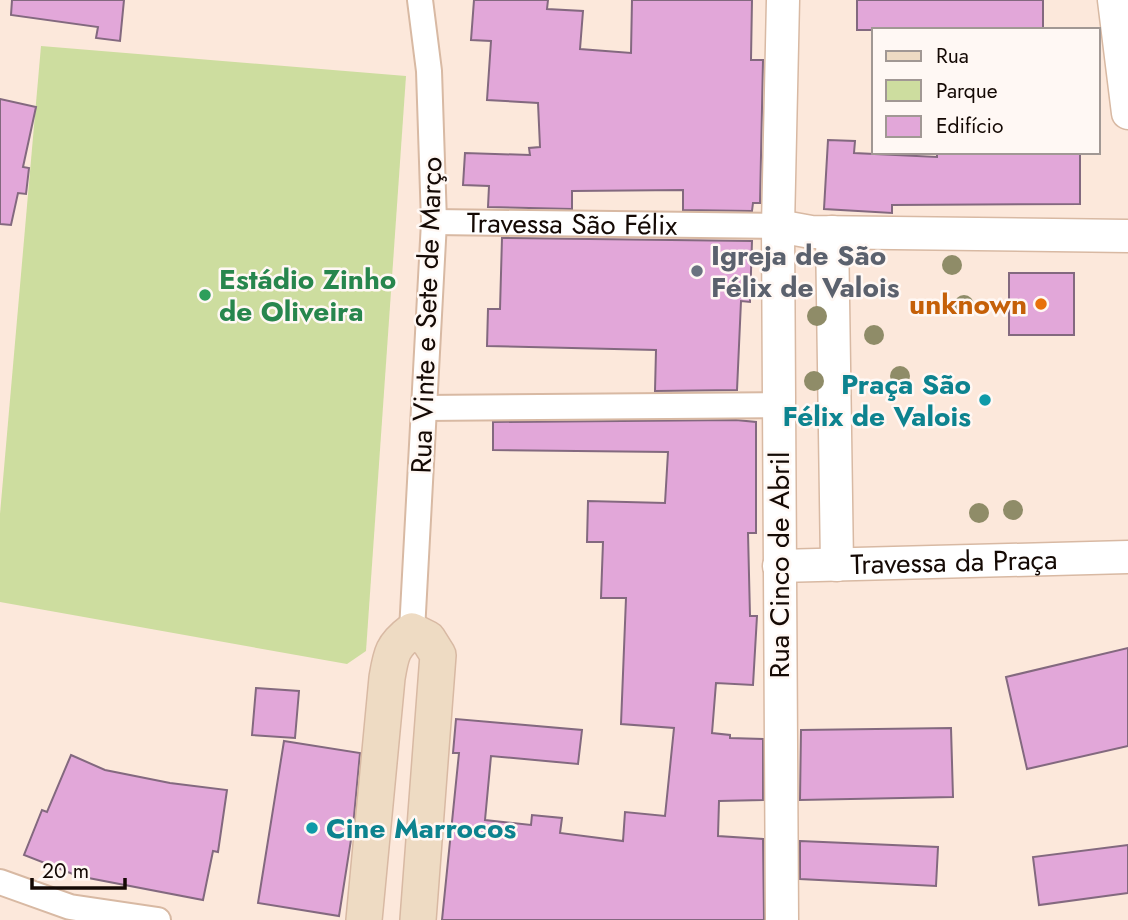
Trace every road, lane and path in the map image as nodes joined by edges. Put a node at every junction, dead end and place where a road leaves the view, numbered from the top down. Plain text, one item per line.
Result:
1 (421, 0) edge
2 (783, 0) edge
3 (1114, 0) edge
4 (1128, 113) edge
5 (434, 222) junction
6 (778, 226) junction
7 (832, 232) junction
8 (1128, 236) edge
9 (779, 405) junction
10 (424, 408) junction
11 (1128, 556) edge
12 (836, 565) junction
13 (779, 566) junction
14 (412, 631) junction
15 (0, 882) edge
16 (69, 914) edge
17 (158, 920) edge
18 (364, 920) edge
19 (418, 920) edge
20 (782, 920) edge

1 - 5 street, Rua Vinte e Sete de Março
2 - 6 street, Rua Cinco de Abril
3 - 4 street
5 - 6 street, Travessa São Félix
5 - 10 street, Rua Vinte e Sete de Março
6 - 7 street, Travessa São Félix
6 - 9 street, Rua Cinco de Abril
7 - 8 street, Travessa São Félix
7 - 12 street
9 - 10 street
9 - 13 street, Rua Cinco de Abril
10 - 14 street, Rua Vinte e Sete de Março
11 - 12 street, Travessa da Praça
12 - 13 street, Travessa da Praça
13 - 20 street, Rua Cinco de Abril
14 - 18 main road
14 - 19 main road
15 - 16 street
16 - 17 street

